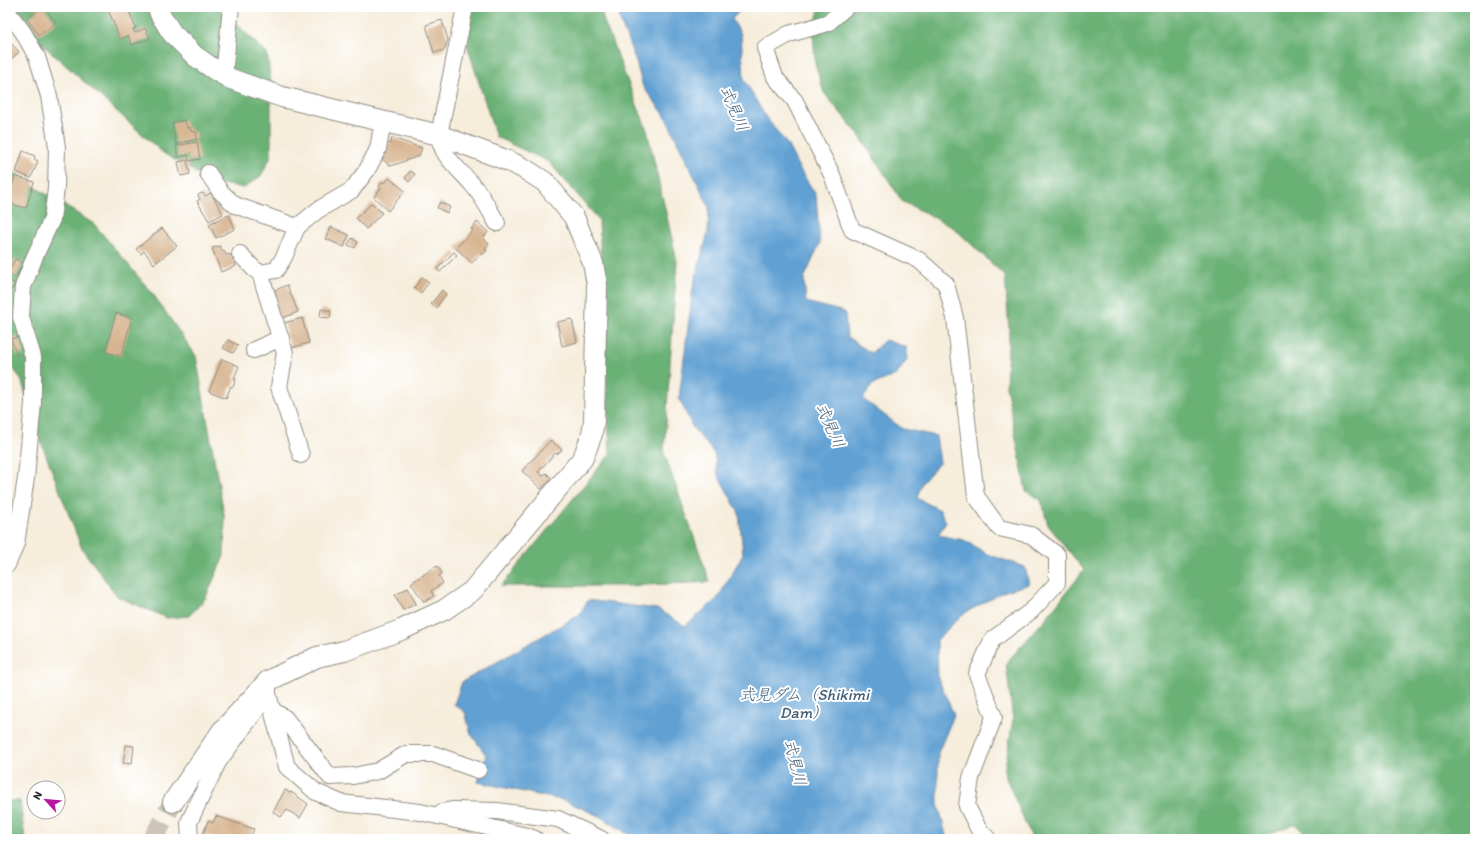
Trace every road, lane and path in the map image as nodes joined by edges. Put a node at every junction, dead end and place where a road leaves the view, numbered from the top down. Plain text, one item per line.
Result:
1 (158, 7) edge
2 (231, 7) edge
3 (465, 7) edge
4 (846, 7) edge
5 (7, 11) edge
6 (224, 75) junction
7 (383, 121) junction
8 (439, 135) junction
9 (208, 173) dead end
10 (497, 223) dead end
11 (297, 227) junction
12 (240, 254) dead end
13 (260, 273) junction
14 (280, 338) junction
15 (254, 350) dead end
16 (301, 455) dead end
17 (7, 565) edge
18 (268, 688) junction
19 (272, 710) junction
20 (478, 770) dead end
21 (174, 802) tunnel mouth
22 (429, 814) junction
23 (190, 839) edge
24 (535, 839) edge
25 (602, 839) edge
26 (988, 839) edge

1 - 6 street
2 - 6 street
3 - 8 street
4 - 26 street
5 - 17 street
6 - 7 street
7 - 8 street
7 - 11 street
8 - 10 street
8 - 18 street
9 - 11 street
11 - 13 street
12 - 13 street
13 - 14 street
14 - 15 street
14 - 16 street
18 - 19 street
18 - 21 street
18 - 23 street
19 - 20 street
19 - 22 street
22 - 24 street
22 - 25 street

